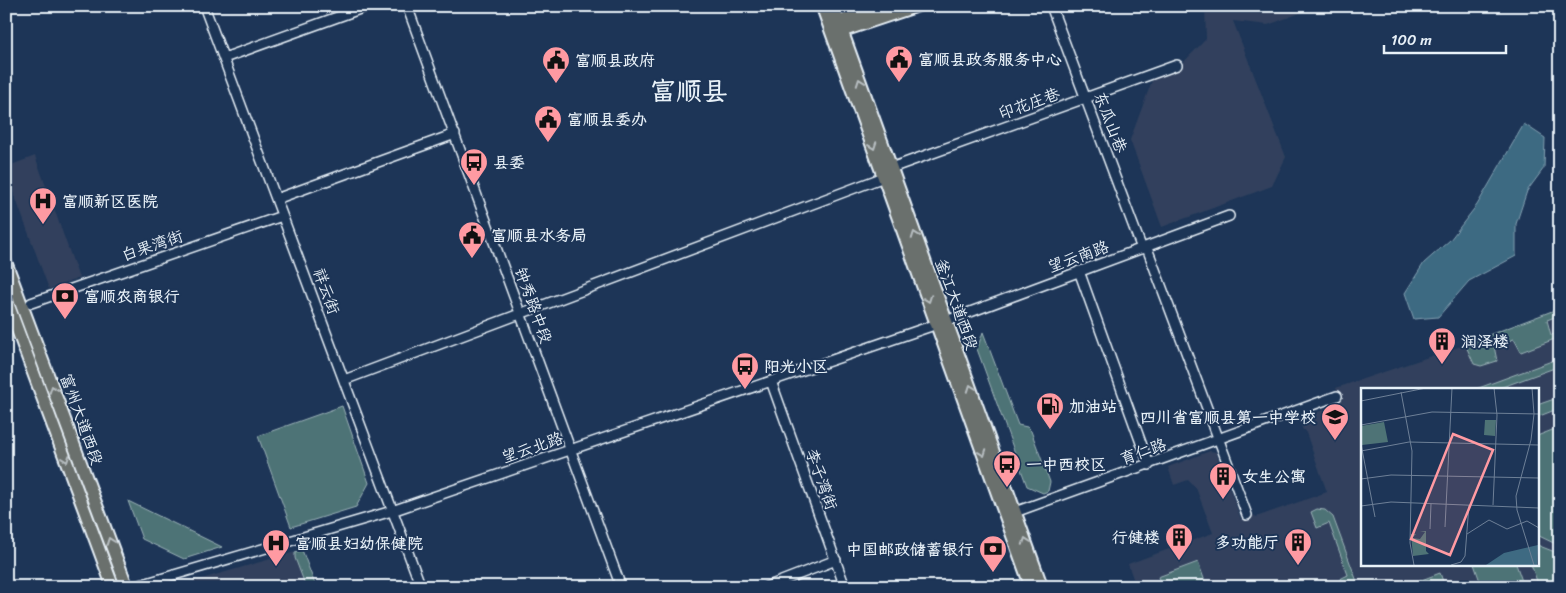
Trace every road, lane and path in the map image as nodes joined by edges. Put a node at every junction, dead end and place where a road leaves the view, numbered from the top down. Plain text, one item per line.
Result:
1 (204, 6) edge
2 (368, 6) edge
3 (407, 6) edge
4 (822, 6) edge
5 (833, 6) edge
6 (883, 6) edge
7 (917, 6) edge
8 (1051, 6) edge
9 (836, 28) junction
10 (224, 58) junction
11 (1177, 65) dead end
12 (1086, 99) junction
13 (455, 134) junction
14 (887, 172) junction
15 (276, 198) junction
16 (282, 216) junction
17 (1230, 216) dead end
18 (1144, 248) junction
19 (6, 262) edge
20 (1079, 271) junction
21 (6, 299) edge
22 (31, 303) dead end
23 (521, 313) junction
24 (942, 323) junction
25 (344, 380) junction
26 (771, 381) junction
27 (1337, 396) dead end
28 (1218, 439) junction
29 (572, 449) junction
30 (1149, 465) junction
31 (392, 511) junction
32 (1015, 512) junction
33 (1247, 515) dead end
34 (836, 560) junction
35 (113, 587) edge
36 (127, 587) edge
37 (134, 587) edge
38 (420, 587) edge
39 (621, 587) edge
40 (766, 587) edge
41 (845, 587) edge
42 (1031, 587) edge
43 (1042, 587) edge

1 - 10 street, 祥云街
2 - 10 street
3 - 13 street, 钟秀路中段
4 - 9 main road
5 - 9 main road
6 - 9 main road
7 - 9 main road
8 - 12 street, 东瓜山巷
9 - 14 main road, 釜江大道西段
10 - 15 street, 祥云街
11 - 12 street, 印花庄巷
12 - 14 street, 印花庄巷
12 - 18 street, 东瓜山巷
13 - 15 street
13 - 23 street, 钟秀路中段
14 - 23 street, 印花庄巷
14 - 24 main road, 釜江大道西段
15 - 16 street, 祥云街
16 - 22 street, 白果湾街
16 - 25 street, 祥云街
17 - 18 street, 望云南路
18 - 20 street, 望云南路
18 - 28 street, 东瓜山巷
36 -> 19 main road, 富州大道西段
20 - 24 street, 望云南路
20 - 30 street
21 -> 35 main road, 富州大道西段
23 - 25 street, 印花庄巷
23 - 29 street, 钟秀路中段
24 - 26 street, 望云北路
32 -> 24 main road, 釜江大道西段
24 -> 42 main road, 釜江大道西段
25 - 31 street, 祥云街
26 - 29 street, 望云北路
26 - 34 street, 李子湾街
27 - 28 street, 育仁路
28 - 30 street, 育仁路
28 - 33 street, 东瓜山巷
29 - 31 street, 望云北路
29 - 39 street, 钟秀路中段
30 - 32 street, 育仁路
31 - 37 street, 望云北路
31 - 38 street, 祥云街
43 -> 32 main road, 釜江大道西段
34 - 40 street
34 - 41 street, 李子湾街

